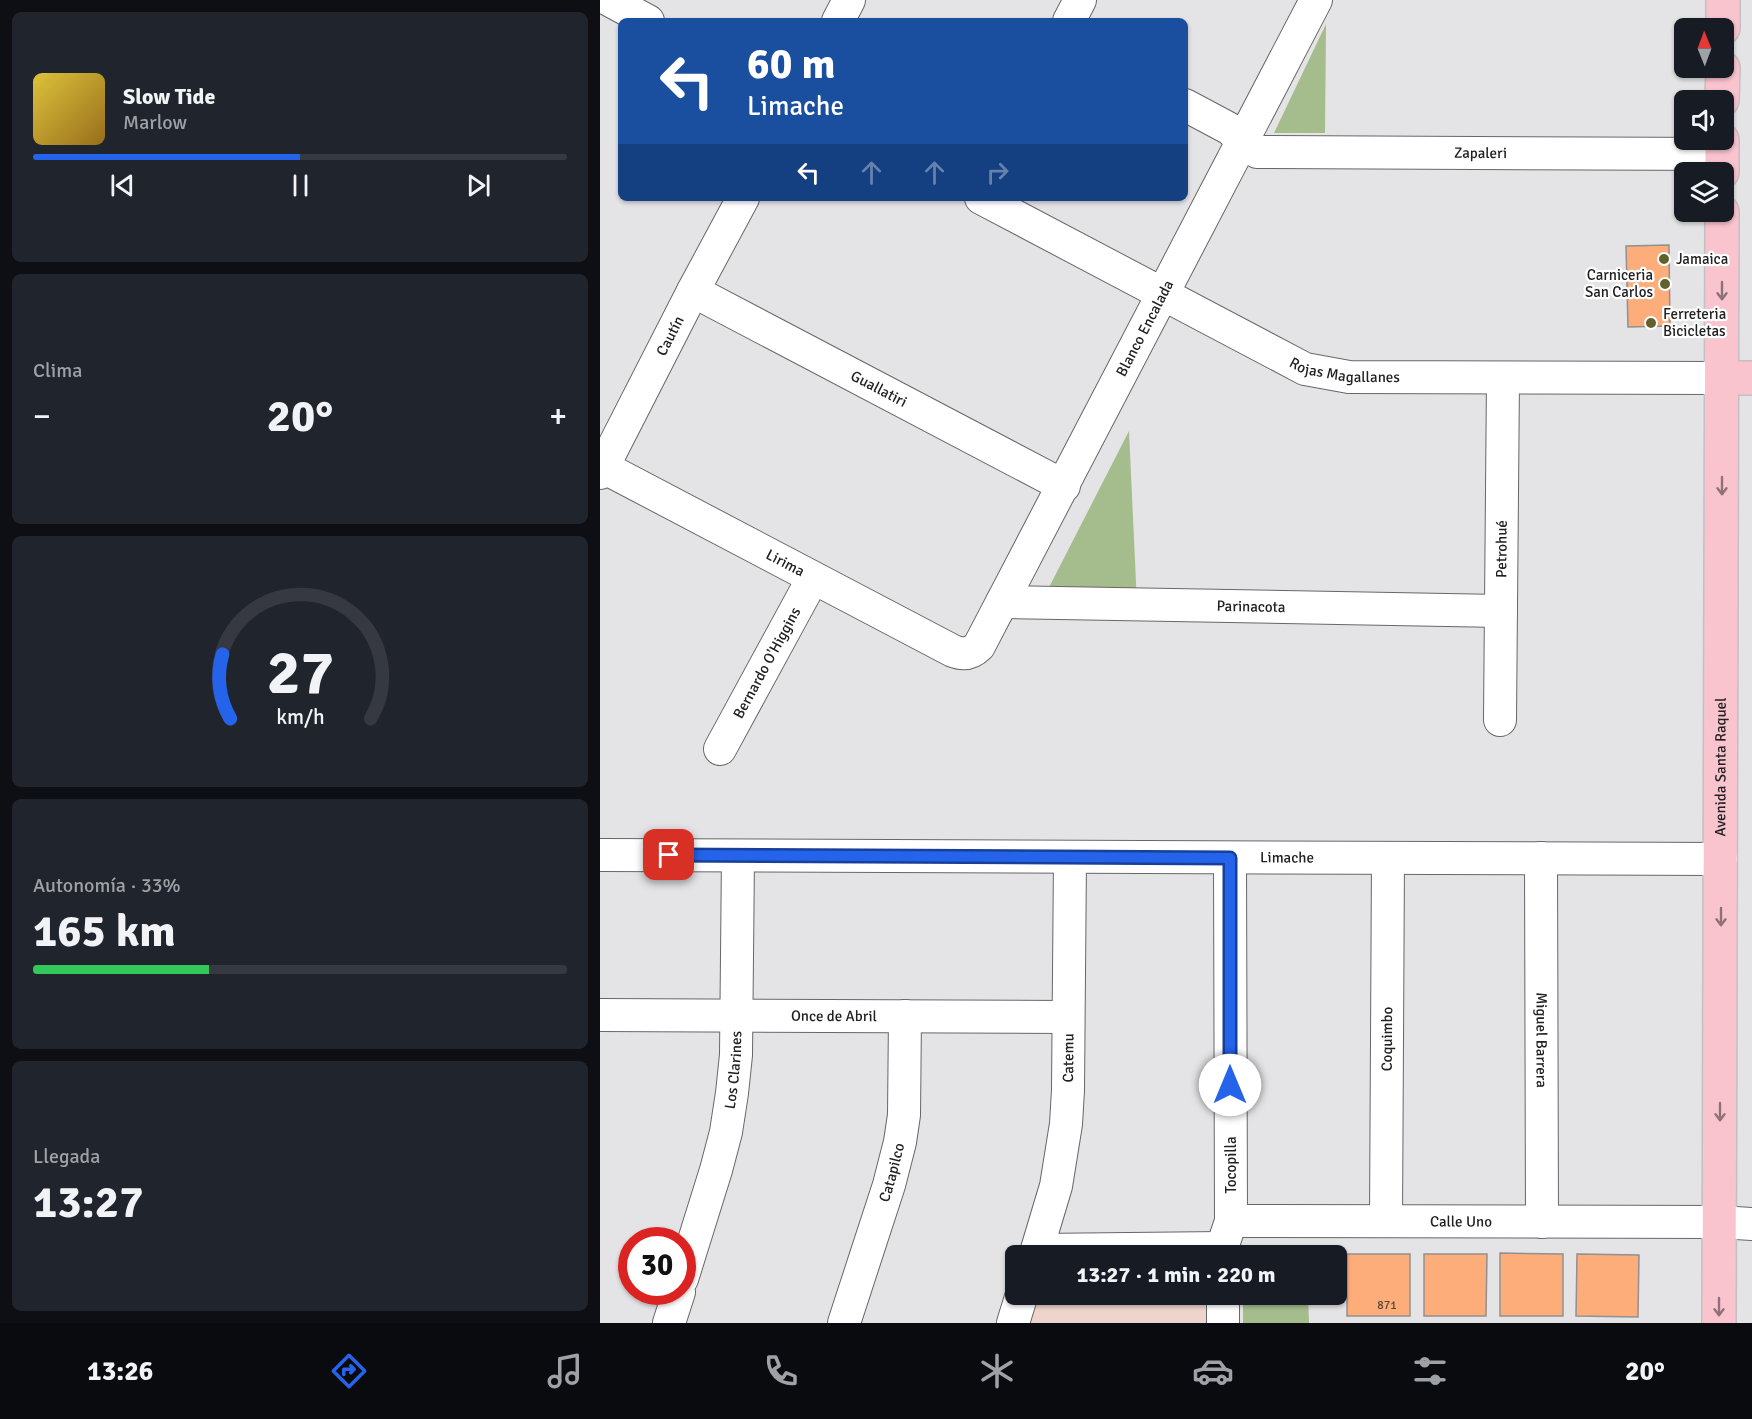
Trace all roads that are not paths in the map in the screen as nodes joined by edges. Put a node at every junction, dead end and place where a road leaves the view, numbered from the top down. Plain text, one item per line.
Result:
1 (609, 0) edge
2 (849, 0) edge
3 (1080, 0) edge
4 (1316, 0) edge
5 (1723, 0) edge
6 (642, 18) edge
7 (840, 18) edge
8 (1071, 18) edge
9 (1723, 18) edge
10 (1188, 107) edge
11 (1243, 141) junction
12 (1722, 155) edge
13 (741, 201) edge
14 (987, 201) edge
15 (1723, 222) edge
16 (693, 291) junction
17 (1163, 294) junction
18 (1503, 378) junction
19 (1737, 378) edge
20 (602, 470) edge
21 (1064, 486) junction
22 (813, 578) junction
23 (1002, 602) junction
24 (1501, 611) junction
25 (967, 654) joint
26 (1500, 720) dead end
27 (720, 749) dead end
28 (600, 855) edge
29 (738, 856) junction
30 (1070, 857) junction
31 (1230, 858) junction
32 (1388, 858) junction
33 (1541, 858) junction
34 (1721, 859) junction
35 (600, 1015) edge
36 (737, 1015) junction
37 (905, 1016) junction
38 (1068, 1017) junction
39 (1386, 1221) junction
40 (1542, 1222) junction
41 (1720, 1222) junction
42 (1752, 1224) edge
43 (696, 1232) edge
44 (1225, 1242) edge
45 (1038, 1245) edge
46 (1168, 1245) edge
47 (675, 1305) edge
48 (1019, 1305) edge
49 (1222, 1305) edge
50 (669, 1323) edge
51 (844, 1323) edge
52 (1013, 1323) edge
53 (1223, 1323) edge
54 (1719, 1323) edge

1 - 6 street
2 - 7 street
3 - 8 street
4 - 11 street, Blanco Encalada
5 - 9 main road
10 - 11 street, Zapaleri
11 - 12 street, Zapaleri
11 - 17 street, Blanco Encalada
13 - 16 street, Cautín
14 - 17 street, Rojas Magallanes
15 -> 19 main road, Avenida Santa Raquel
16 - 20 street, Cautín
16 - 21 street, Guallatiri
17 - 18 street, Rojas Magallanes
17 - 21 street, Blanco Encalada
18 - 19 street, Rojas Magallanes
18 - 24 street, Petrohué
19 -> 34 main road, Avenida Santa Raquel
20 - 22 street, Lirima
21 - 23 street, Blanco Encalada
22 - 25 street, Lirima
22 - 27 street, Bernardo O'Higgins
23 - 24 street, Parinacota
23 - 25 street, Blanco Encalada
24 - 26 street, Petrohué
28 - 29 street, Limache
29 - 30 street, Limache
29 - 36 street, Los Clarines
30 - 31 street, Limache
30 - 38 street, Catemu
31 - 32 street, Limache
31 - 44 street, Tocopilla
32 - 33 street, Limache
32 - 39 street, Coquimbo
33 - 34 street, Limache
33 - 40 street, Miguel Barrera
34 -> 41 main road, Avenida Santa Raquel
35 - 36 street, Once de Abril
36 - 37 street, Once de Abril
36 - 43 street, Los Clarines
37 - 38 street, Once de Abril
37 - 51 street, Catapilco
38 - 45 street, Catemu
39 - 40 street, Calle Uno
39 - 44 street, Calle Uno
40 - 41 street, Calle Uno
41 - 42 street, Calle Uno
41 -> 54 main road, Avenida Santa Raquel
44 - 46 street, Calle Uno
47 - 50 street
48 - 52 street
49 - 53 street

